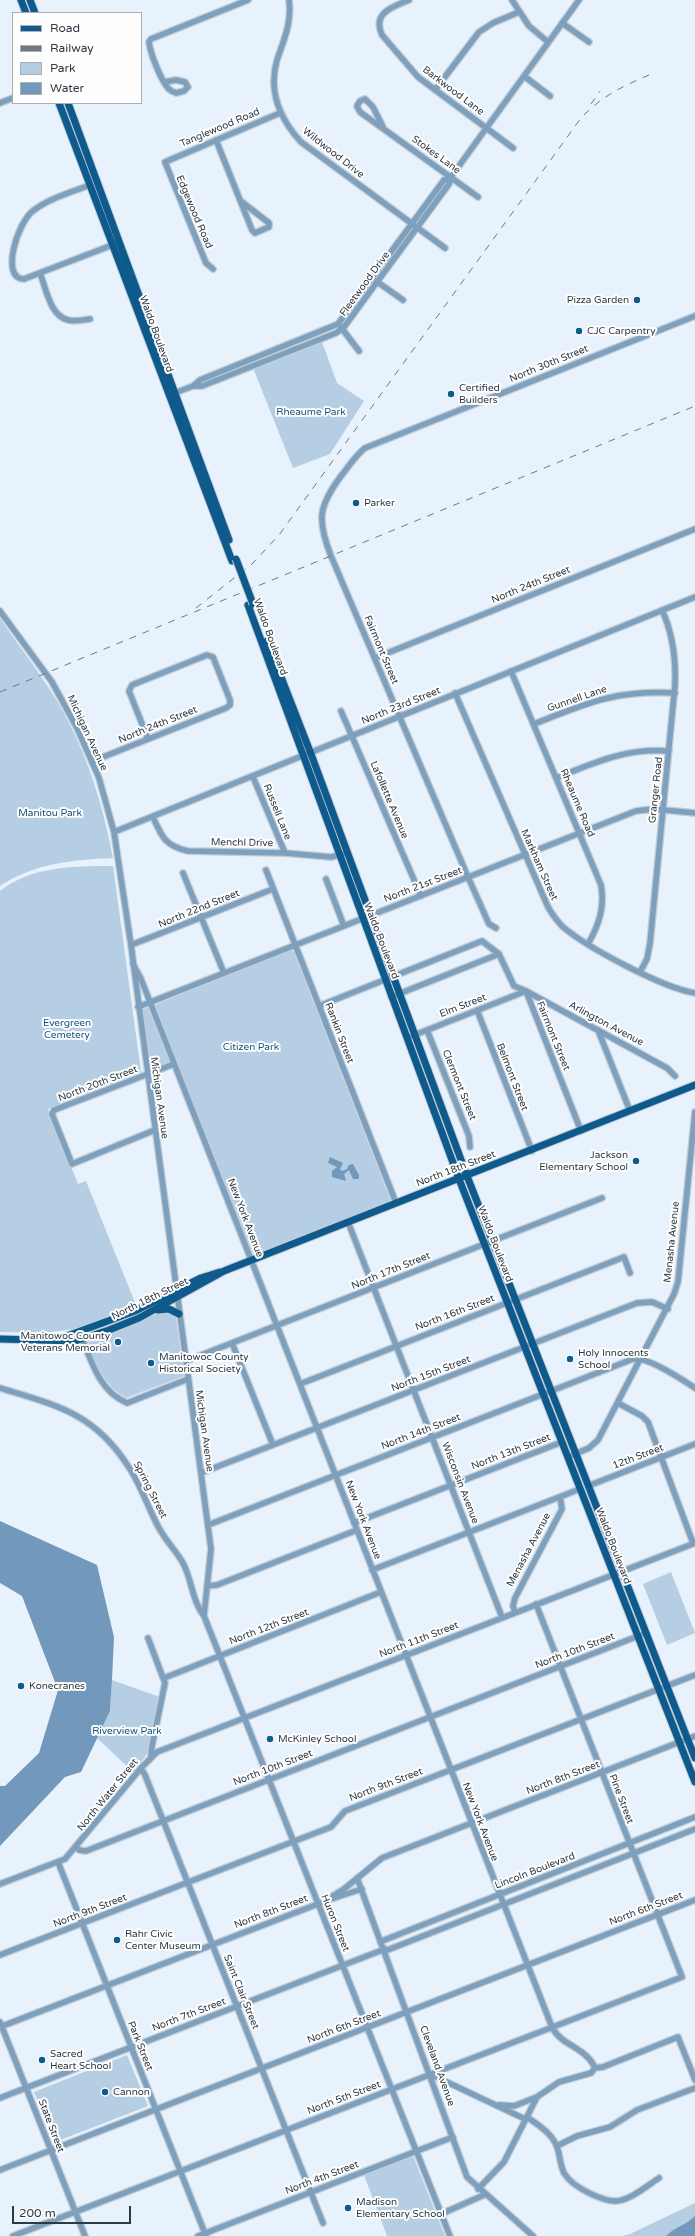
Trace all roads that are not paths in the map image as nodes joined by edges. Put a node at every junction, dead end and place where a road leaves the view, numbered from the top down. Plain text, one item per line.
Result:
1 (21, 0) edge
2 (30, 0) edge
3 (248, 0) edge
4 (289, 0) edge
5 (409, 0) edge
6 (512, 0) edge
7 (579, 0) edge
8 (26, 12) edge
9 (35, 12) edge
10 (519, 12) junction
11 (562, 23) junction
12 (548, 42) junction
13 (589, 42) dead end
14 (524, 76) junction
15 (165, 82) dead end
16 (435, 90) junction
17 (550, 96) dead end
18 (12, 98) edge
19 (0, 103) edge
20 (60, 104) edge
21 (68, 104) edge
22 (280, 113) junction
23 (383, 127) junction
24 (486, 128) junction
25 (216, 140) junction
26 (513, 148) dead end
27 (168, 160) joint
28 (451, 177) junction
29 (90, 185) junction
30 (478, 197) dead end
31 (242, 202) junction
32 (415, 226) junction
33 (121, 242) junction
34 (112, 245) junction
35 (445, 248) dead end
36 (7, 251) dead end
37 (213, 269) dead end
38 (40, 273) junction
39 (8, 274) dead end
40 (376, 280) junction
41 (403, 300) dead end
42 (695, 316) edge
43 (90, 319) dead end
44 (340, 326) junction
45 (359, 352) dead end
46 (176, 392) junction
47 (168, 396) junction
48 (365, 448) joint
49 (695, 530) edge
50 (234, 560) junction
51 (695, 597) edge
52 (250, 604) junction
53 (662, 610) junction
54 (0, 611) edge
55 (375, 658) junction
56 (511, 671) junction
57 (456, 693) junction
58 (675, 693) junction
59 (341, 711) dead end
60 (399, 715) junction
61 (534, 724) junction
62 (352, 735) junction
63 (148, 739) junction
64 (669, 751) junction
65 (311, 754) junction
66 (303, 757) junction
67 (93, 761) junction
68 (253, 777) junction
69 (556, 778) junction
70 (663, 810) junction
71 (695, 813) edge
72 (153, 817) junction
73 (114, 832) junction
74 (580, 833) junction
75 (285, 853) junction
76 (347, 853) junction
77 (525, 855) junction
78 (339, 856) junction
79 (266, 870) dead end
80 (183, 873) dead end
81 (468, 877) junction
82 (326, 879) dead end
83 (273, 889) junction
84 (421, 896) junction
85 (370, 916) junction
86 (201, 917) junction
87 (362, 919) junction
88 (344, 926) junction
89 (496, 928) dead end
90 (588, 944) junction
91 (131, 945) junction
92 (295, 945) junction
93 (500, 954) junction
94 (133, 964) junction
95 (640, 972) junction
96 (224, 973) junction
97 (392, 976) junction
98 (385, 980) junction
99 (526, 991) junction
100 (695, 993) edge
101 (399, 994) junction
102 (392, 997) junction
103 (150, 1002) junction
104 (319, 1006) junction
105 (138, 1007) junction
106 (476, 1010) junction
107 (427, 1030) junction
108 (598, 1030) junction
109 (415, 1035) junction
110 (407, 1038) junction
111 (174, 1064) junction
112 (147, 1074) junction
113 (675, 1076) dead end
114 (695, 1085) edge
115 (630, 1112) junction
116 (695, 1112) edge
117 (155, 1130) junction
118 (581, 1131) junction
119 (470, 1147) dead end
120 (532, 1151) junction
121 (467, 1176) junction
122 (459, 1179) junction
123 (602, 1198) dead end
124 (396, 1203) junction
125 (348, 1222) junction
126 (492, 1241) junction
127 (485, 1244) junction
128 (251, 1260) junction
129 (224, 1271) junction
130 (630, 1273) dead end
131 (374, 1288) junction
132 (176, 1290) junction
133 (177, 1298) junction
134 (515, 1299) junction
135 (508, 1302) junction
136 (668, 1309) junction
137 (152, 1311) junction
138 (179, 1314) junction
139 (277, 1326) junction
140 (79, 1332) junction
141 (0, 1339) edge
142 (56, 1340) junction
143 (83, 1340) junction
144 (232, 1343) junction
145 (533, 1344) junction
146 (396, 1346) junction
147 (525, 1347) junction
148 (641, 1359) junction
149 (186, 1361) junction
150 (188, 1379) junction
151 (300, 1384) junction
152 (695, 1387) edge
153 (0, 1388) edge
154 (414, 1391) junction
155 (551, 1391) junction
156 (543, 1394) junction
157 (618, 1402) junction
158 (317, 1428) junction
159 (432, 1438) junction
160 (562, 1442) junction
161 (695, 1444) edge
162 (273, 1445) junction
163 (576, 1454) junction
164 (568, 1457) junction
165 (661, 1458) junction
166 (202, 1473) junction
167 (336, 1475) junction
168 (451, 1485) junction
169 (588, 1486) junction
170 (580, 1489) junction
171 (560, 1497) junction
172 (354, 1523) junction
173 (208, 1525) junction
174 (357, 1530) junction
175 (469, 1532) junction
176 (694, 1543) edge
177 (372, 1570) junction
178 (622, 1571) junction
179 (614, 1574) junction
180 (207, 1586) junction
181 (381, 1592) junction
182 (536, 1604) junction
183 (515, 1612) junction
184 (204, 1616) junction
185 (502, 1617) junction
186 (646, 1633) junction
187 (638, 1636) junction
188 (148, 1638) dead end
189 (405, 1655) junction
190 (220, 1656) junction
191 (560, 1666) junction
192 (695, 1675) edge
193 (164, 1678) junction
194 (667, 1686) junction
195 (659, 1689) junction
196 (430, 1717) junction
197 (244, 1718) junction
198 (581, 1720) junction
199 (695, 1736) edge
200 (688, 1739) junction
201 (680, 1742) junction
202 (151, 1756) junction
203 (695, 1758) edge
204 (141, 1768) junction
205 (450, 1770) junction
206 (602, 1773) junction
207 (269, 1780) junction
208 (695, 1782) edge
209 (695, 1818) edge
210 (163, 1820) junction
211 (472, 1824) junction
212 (695, 1829) edge
213 (294, 1842) junction
214 (629, 1844) junction
215 (76, 1847) junction
216 (633, 1853) junction
217 (58, 1862) junction
218 (358, 1878) junction
219 (188, 1882) junction
220 (0, 1884) edge
221 (362, 1889) junction
222 (499, 1894) junction
223 (327, 1900) junction
224 (695, 1900) edge
225 (318, 1904) junction
226 (503, 1904) junction
227 (657, 1915) junction
228 (82, 1924) junction
229 (382, 1941) junction
230 (212, 1945) junction
231 (385, 1950) junction
232 (0, 1955) edge
233 (527, 1965) junction
234 (343, 1966) junction
235 (682, 1977) joint
236 (107, 1985) junction
237 (237, 2006) junction
238 (408, 2012) junction
239 (1, 2025) edge
240 (367, 2027) junction
241 (552, 2027) junction
242 (131, 2047) junction
243 (262, 2068) junction
244 (595, 2068) junction
245 (430, 2074) junction
246 (695, 2080) edge
247 (26, 2088) junction
248 (695, 2088) edge
249 (392, 2089) junction
250 (538, 2097) junction
251 (0, 2098) edge
252 (499, 2105) junction
253 (156, 2109) junction
254 (526, 2118) junction
255 (286, 2130) junction
256 (453, 2137) junction
257 (557, 2146) junction
258 (50, 2150) junction
259 (416, 2151) junction
260 (0, 2170) edge
261 (181, 2171) junction
262 (659, 2178) dead end
263 (478, 2189) junction
264 (311, 2192) junction
265 (484, 2195) junction
266 (75, 2212) junction
267 (441, 2214) junction
268 (323, 2223) dead end
269 (206, 2235) edge
270 (13, 2236) edge
271 (85, 2236) edge
272 (198, 2236) edge
273 (450, 2236) edge
274 (533, 2236) edge

1 - 8 main road
2 - 9 main road
3 - 15 street
4 - 22 street, Wildwood Drive
5 - 16 street, Barkwood Lane
6 - 10 street
7 - 11 street, Fleetwood Drive
10 - 12 street
10 - 16 street
11 - 12 street, Fleetwood Drive
11 - 13 street
12 - 14 street, Fleetwood Drive
14 - 17 street
14 - 24 street, Fleetwood Drive
16 - 24 street, Barkwood Lane
18 - 19 street
20 - 29 main road, Waldo Boulevard
21 - 33 main road, Waldo Boulevard
22 - 25 street, Tanglewood Road
22 - 32 street, Wildwood Drive
23 - 23 street, Stokes Lane
23 - 28 street, Stokes Lane
24 - 26 street, Barkwood Lane
24 - 28 street, Fleetwood Drive
25 - 27 street, Tanglewood Road
25 - 31 street
27 - 37 street, Edgewood Road
28 - 30 street, Stokes Lane
28 - 32 street, Fleetwood Drive
29 - 34 main road, Waldo Boulevard
29 - 36 street
31 - 31 street
32 - 35 street, Wildwood Drive
32 - 40 street, Fleetwood Drive
33 - 34 street
33 - 46 main road, Waldo Boulevard
34 - 38 street
34 - 47 main road, Waldo Boulevard
38 - 39 street
38 - 43 street
40 - 41 street
40 - 44 street, Fleetwood Drive
42 - 48 street, North 30th Street
44 - 45 street
44 - 46 street, Fleetwood Drive
46 - 47 street, Fleetwood Drive
46 - 50 main road, Waldo Boulevard
47 - 50 main road, Waldo Boulevard
48 - 55 street, Fairmont Street
49 - 55 street, North 24th Street
50 - 52 main road, Waldo Boulevard, bridge
51 - 53 street, North 23rd Street
52 - 65 main road, Waldo Boulevard
52 - 66 main road, Waldo Boulevard
53 - 56 street, North 23rd Street
53 - 58 street, Granger Road
54 - 67 street, Michigan Avenue
55 - 60 street, Fairmont Street
56 - 57 street, North 23rd Street
56 - 61 street, Rheaume Road
57 - 60 street, North 23rd Street
57 - 77 street, Markham Street
58 - 61 street, Gunnell Lane
58 - 64 street, Granger Road
59 - 62 street, Lafollette Avenue
60 - 62 street, North 23rd Street
60 - 81 street, Fairmont Street
61 - 69 street, Rheaume Road
62 - 65 street, North 23rd Street
62 - 84 street, Lafollette Avenue
63 - 63 street, North 24th Street
63 - 67 street, North 24th Street
64 - 69 street
64 - 70 street, Granger Road
65 - 66 street, North 23rd Street
65 - 76 main road, Waldo Boulevard
66 - 68 street, North 23rd Street
66 - 78 main road, Waldo Boulevard
67 - 73 street, Michigan Avenue
68 - 72 street, North 23rd Street
68 - 75 street, Russell Lane
69 - 74 street, Rheaume Road
70 - 71 street, North 21st Street
70 - 74 street, North 21st Street
70 - 95 street, Granger Road
72 - 73 street, North 23rd Street
72 - 75 street, Menchl Drive
73 - 91 street, Michigan Avenue
74 - 77 street, North 21st Street
74 - 90 street, Rheaume Road
75 - 78 street, Menchl Drive
76 - 78 street, Menchl Drive
76 - 85 main road, Waldo Boulevard
77 - 81 street, North 21st Street
77 - 90 street, Markham Street
78 - 87 main road, Waldo Boulevard
79 - 83 street, Rankin Street
80 - 86 street
81 - 84 street, North 21st Street
81 - 89 street, Fairmont Street
82 - 88 street
83 - 86 street, North 22nd Street
83 - 92 street, Rankin Street
84 - 85 street, North 21st Street
85 - 87 street, North 21st Street
85 - 97 main road, Waldo Boulevard
86 - 91 street, North 22nd Street
86 - 96 street
87 - 88 street, North 21st Street
87 - 98 main road, Waldo Boulevard
88 - 92 street, North 21st Street
90 - 95 street, Markham Street
91 - 94 street, Michigan Avenue
92 - 96 street, North 21st Street
92 - 104 street, Rankin Street
93 - 97 street
93 - 99 street
93 - 101 street
94 - 103 street, New York Avenue
94 - 105 street, Michigan Avenue
95 - 100 street, Markham Street
96 - 103 street, North 21st Street
97 - 98 street
97 - 101 main road, Waldo Boulevard
98 - 102 main road, Waldo Boulevard
98 - 104 street
99 - 106 street, Elm Street
99 - 108 street, Arlington Avenue
99 - 118 street, Fairmont Street
101 - 102 street
101 - 109 main road, Waldo Boulevard
102 - 110 main road, Waldo Boulevard
103 - 105 street, North 21st Street
103 - 111 street, New York Avenue
104 - 124 street, Rankin Street
105 - 112 street, Michigan Avenue
106 - 107 street, Elm Street
106 - 120 street, Belmont Street
107 - 109 street, Elm Street
107 - 119 street, Clermont Street
108 - 113 street, Arlington Avenue
108 - 115 street
109 - 110 street, Elm Street
109 - 121 main road, Waldo Boulevard
110 - 122 main road, Waldo Boulevard
111 - 112 street, North 20th Street
111 - 128 street, New York Avenue
112 - 117 street, Michigan Avenue
112 - 117 street, North 20th Street
114 - 115 main road, North 18th Street
115 - 118 main road, North 18th Street
116 - 136 street, Menasha Avenue
117 - 132 street, Michigan Avenue
118 - 120 main road, North 18th Street
120 - 121 main road, North 18th Street
121 - 122 main road, North 18th Street
121 - 126 main road, Waldo Boulevard
122 - 124 main road, North 18th Street
122 - 127 main road, Waldo Boulevard
123 - 126 street, North 17th Street
124 - 125 main road, North 18th Street
125 - 128 main road, North 18th Street
125 - 131 street, Wisconsin Avenue
126 - 127 street, North 17th Street
126 - 134 main road, Waldo Boulevard
127 - 131 street, North 17th Street
127 - 135 main road, Waldo Boulevard
128 - 129 main road, North 18th Street
128 - 139 street, New York Avenue
129 - 132 main road, North 18th Street
129 - 133 main road, North 18th Street
130 - 134 street, North 16th Street
131 - 139 street, North 17th Street
131 - 146 street, Wisconsin Avenue
132 - 133 street, Michigan Avenue
132 - 140 main road, North 18th Street
133 - 137 main road, North 18th Street
133 - 138 street, Michigan Avenue
134 - 135 street, North 16th Street
134 - 145 main road, Waldo Boulevard
135 - 146 street, North 16th Street
135 - 147 main road, Waldo Boulevard
136 - 145 street, North 15th Street
136 - 148 street, Menasha Avenue
137 - 138 main road
137 - 143 main road, North 18th Street
138 - 149 street, Michigan Avenue
139 - 144 street, North 17th Street
139 - 151 street, New York Avenue
140 - 142 main road, North 18th Street
140 - 143 street
141 - 142 main road, North 18th Street
142 - 143 main road, North 18th Street
143 - 150 street
144 - 149 street, North 17th Street
144 - 162 street
145 - 147 street, North 15th Street
145 - 155 main road, Waldo Boulevard
146 - 151 street, North 16th Street
146 - 154 street, Wisconsin Avenue
147 - 154 street, North 15th Street
147 - 156 main road, Waldo Boulevard
148 - 152 street
148 - 155 street, North 14th Street
148 - 157 street, Menasha Avenue
149 - 150 street, Michigan Avenue
150 - 166 street, Michigan Avenue
151 - 158 street, New York Avenue
153 - 184 street, Spring Street
154 - 158 street, North 15th Street
154 - 159 street, Wisconsin Avenue
155 - 156 street, North 14th Street
155 - 163 main road, Waldo Boulevard
156 - 159 street, North 14th Street
156 - 160 main road, Waldo Boulevard
157 - 163 street, Menasha Avenue
157 - 165 street
158 - 162 street, North 15th Street
158 - 167 street, New York Avenue
159 - 167 street, North 14th Street
159 - 168 street, Wisconsin Avenue
160 - 164 main road, Waldo Boulevard
160 - 168 street, North 13th Street
161 - 165 street, 12th Street
162 - 166 street, North 15th Street
163 - 164 street, Menasha Avenue
163 - 169 main road, Waldo Boulevard
164 - 170 main road, Waldo Boulevard
165 - 169 street, 12th Street
165 - 176 street
166 - 173 street, Michigan Avenue
167 - 172 street, New York Avenue
167 - 173 street, North 14th Street
168 - 172 street, North 13th Street
168 - 175 street, Wisconsin Avenue
169 - 178 main road, Waldo Boulevard
170 - 171 street
170 - 179 main road, Waldo Boulevard
171 - 175 street
171 - 183 street, Menasha Avenue
172 - 174 street, New York Avenue
173 - 180 street, Michigan Avenue
174 - 177 street, New York Avenue
174 - 180 street
175 - 177 street
175 - 185 street, Wisconsin Avenue
176 - 178 street, North 11th Street
177 - 181 street, New York Avenue
178 - 179 street, North 11th Street
178 - 186 main road, Waldo Boulevard
179 - 182 street, North 11th Street
179 - 187 main road, Waldo Boulevard
180 - 184 street, Michigan Avenue
181 - 189 street, New York Avenue
181 - 190 street, North 12th Street
182 - 183 street, North 11th Street
182 - 191 street, Pine Street
183 - 185 street, North 11th Street
184 - 190 street, Huron Street
185 - 189 street, North 11th Street
186 - 187 street, North 10th Street
186 - 194 main road, Waldo Boulevard
187 - 191 street, North 10th Street
187 - 195 main road, Waldo Boulevard
188 - 193 street, North Water Street
189 - 196 street, New York Avenue
189 - 197 street, North 11th Street
190 - 193 street, North 12th Street
190 - 197 street, Huron Street
191 - 196 street, North 10th Street
191 - 198 street, Pine Street
192 - 194 street, North 9th Street
193 - 202 street, North Water Street
194 - 195 street, North 9th Street
194 - 200 main road, Waldo Boulevard
195 - 198 street, North 9th Street
195 - 201 main road, Waldo Boulevard
196 - 205 street, New York Avenue
196 - 207 street, North 10th Street
197 - 202 street, North 11th Street
197 - 207 street, Huron Street
198 - 205 street, North 9th Street
198 - 206 street, Pine Street
199 - 200 street, North 8th Street
200 - 201 street, North 8th Street
200 - 203 main road, Waldo Boulevard
201 - 206 street, North 8th Street
201 - 208 main road, Waldo Boulevard
202 - 204 street, North Water Street
204 - 210 street, Saint Clair Street
204 - 215 street, North Water Street
205 - 211 street, New York Avenue
205 - 213 street, North 9th Street
206 - 211 street, North 8th Street
206 - 214 street, Pine Street
207 - 210 street, North 10th Street
207 - 213 street, Huron Street
209 - 214 street, Lincoln Boulevard
210 - 215 street, North 10th Street
210 - 219 street, Saint Clair Street
211 - 218 street, North 8th Street
211 - 222 street, New York Avenue
212 - 216 street, Lincoln Boulevard
213 - 219 street, North 9th Street
213 - 225 street, Huron Street
214 - 216 street, Pine Street
214 - 222 street, Lincoln Boulevard
215 - 217 street
216 - 226 street, Lincoln Boulevard
216 - 227 street, Pine Street
217 - 220 street
217 - 228 street, Park Street
218 - 221 street, Cleveland Avenue
218 - 223 street, North 8th Street
219 - 228 street, North 9th Street
219 - 230 street, Saint Clair Street
221 - 223 street
221 - 229 street, Cleveland Avenue
222 - 226 street, New York Avenue
222 - 229 street, Lincoln Boulevard
223 - 225 street, North 8th Street
224 - 227 street, North 6th Street
225 - 230 street, North 8th Street
225 - 234 street, Huron Street
226 - 231 street, Lincoln Boulevard
226 - 233 street, New York Avenue
227 - 233 street, North 6th Street
227 - 235 street, Pine Street
228 - 232 street, North 9th Street
228 - 236 street, Park Street
229 - 231 street, Cleveland Avenue
230 - 236 street, North 8th Street
230 - 237 street, Saint Clair Street
231 - 234 street, North 7th Street
231 - 238 street, Cleveland Avenue
233 - 238 street, North 6th Street
233 - 241 street, New York Avenue
234 - 237 street, North 7th Street
234 - 240 street, Huron Street
235 - 241 street, North 5th Street
236 - 239 street, North 8th Street
236 - 242 street, Park Street
237 - 242 street, North 7th Street
237 - 243 street, Saint Clair Street
238 - 240 street, North 6th Street
238 - 245 street, Cleveland Avenue
239 - 247 street, State Street
240 - 243 street, North 6th Street
240 - 249 street, Huron Street
241 - 244 street, New York Avenue
241 - 245 street, North 5th Street
242 - 247 street, North 7th Street
242 - 253 street, Park Street
243 - 253 street, North 6th Street
243 - 255 street, Saint Clair Street
244 - 246 street
244 - 250 street
245 - 249 street, North 5th Street
245 - 252 street
245 - 256 street, Cleveland Avenue
247 - 251 street, North 7th Street
247 - 258 street, State Street
248 - 257 street
249 - 255 street, North 5th Street
249 - 259 street, Huron Street
250 - 252 street
250 - 254 street
252 - 254 street
253 - 258 street, North 6th Street
253 - 261 street, Park Street
254 - 257 street
254 - 263 street
255 - 261 street, North 5th Street
255 - 264 street, Saint Clair Street
256 - 259 street, North 4th Street
256 - 263 street, Cleveland Avenue
257 - 262 street
258 - 260 street, North 6th Street
258 - 266 street, State Street
259 - 264 street, North 4th Street
259 - 267 street, Huron Street
261 - 266 street, North 5th Street
261 - 269 street, Park Street
263 - 265 street, Cleveland Avenue
264 - 268 street, Saint Clair Street
264 - 269 street, North 4th Street
265 - 267 street
265 - 274 street, Cleveland Avenue
266 - 270 street, North 5th Street
266 - 271 street, State Street
267 - 273 street, Huron Street
269 - 272 street, North 4th Street

